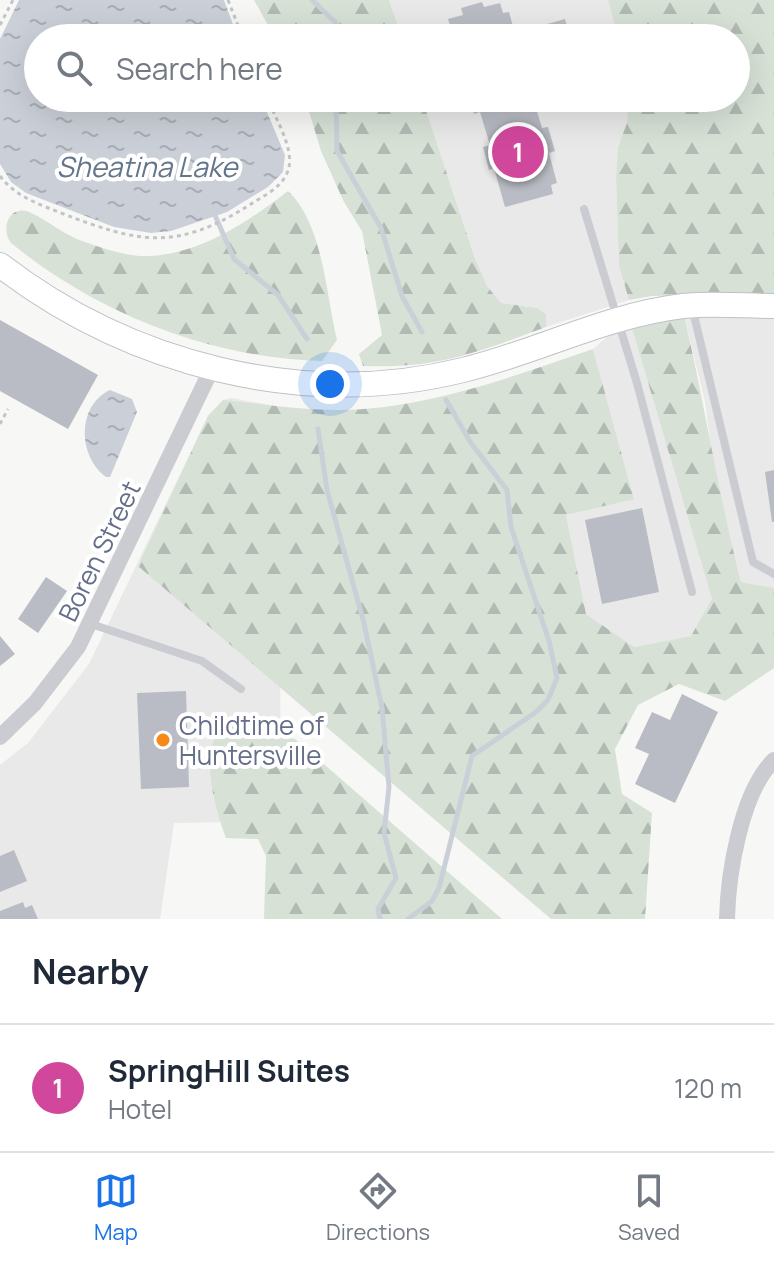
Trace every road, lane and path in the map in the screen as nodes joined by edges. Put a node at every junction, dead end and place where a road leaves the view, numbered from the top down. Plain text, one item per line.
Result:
1 (13, 0) edge
2 (228, 0) edge
3 (237, 24) edge
4 (0, 25) edge
5 (273, 112) edge
6 (0, 176) edge
7 (584, 209) dead end
8 (0, 265) edge
9 (692, 306) junction
10 (774, 306) edge
11 (615, 322) junction
12 (212, 368) junction
13 (8, 409) dead end
14 (0, 424) edge
15 (774, 574) edge
16 (692, 592) dead end
17 (91, 624) junction
18 (241, 689) dead end
19 (0, 737) edge
20 (774, 760) edge
21 (727, 919) edge

1 - 4 path
2 - 3 path
5 - 6 path
7 - 11 lane
8 - 12 street
9 - 10 street
9 - 11 street
9 - 15 lane
11 - 12 street
11 - 16 lane
12 - 17 street, Boren Street
13 - 14 path
17 - 18 lane
17 - 19 street, Boren Street
20 - 21 street

